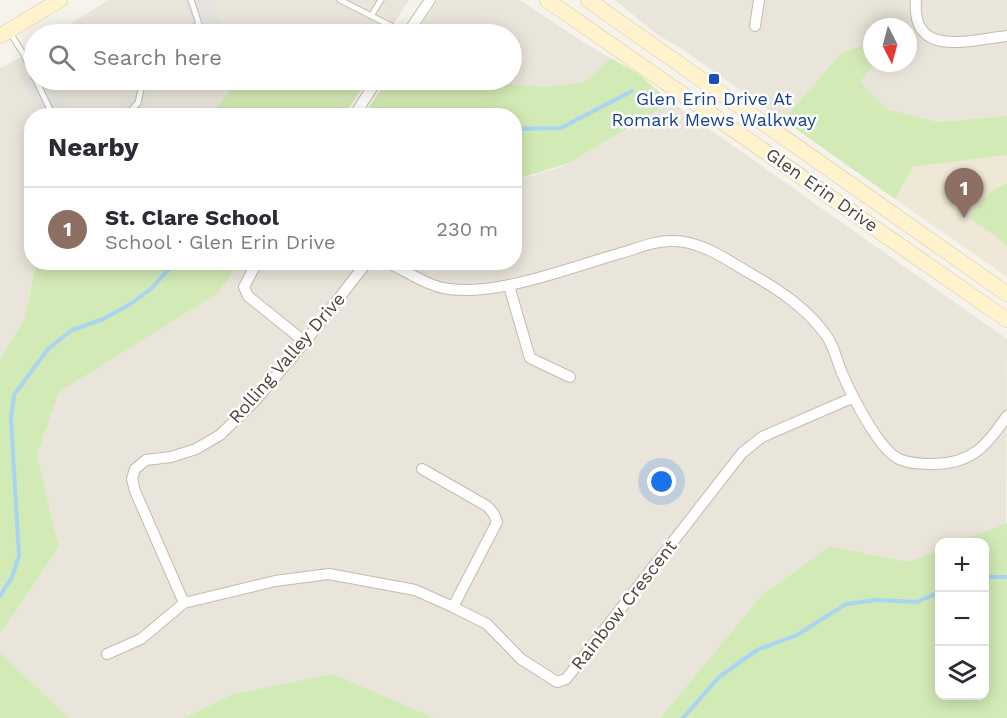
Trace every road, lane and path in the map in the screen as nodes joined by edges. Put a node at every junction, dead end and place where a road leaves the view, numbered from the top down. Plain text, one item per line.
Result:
1 (60, 0) edge
2 (191, 0) edge
3 (340, 0) edge
4 (381, 0) edge
5 (430, 0) edge
6 (548, 0) edge
7 (588, 0) edge
8 (759, 0) edge
9 (916, 0) edge
10 (371, 16) junction
11 (199, 24) edge
12 (387, 24) edge
13 (414, 24) edge
14 (755, 26) dead end
15 (4, 34) edge
16 (1007, 36) edge
17 (24, 55) edge
18 (41, 90) edge
19 (141, 90) edge
20 (371, 90) edge
21 (49, 108) edge
22 (133, 108) edge
23 (359, 108) edge
24 (253, 270) edge
25 (361, 270) edge
26 (401, 270) edge
27 (509, 286) junction
28 (1007, 294) edge
29 (1007, 320) edge
30 (305, 342) junction
31 (570, 377) dead end
32 (852, 398) junction
33 (1007, 416) edge
34 (422, 469) dead end
35 (184, 603) junction
36 (453, 607) junction
37 (107, 654) dead end

1 - 15 street
2 - 11 lane
3 - 10 lane
4 - 10 lane
5 - 13 street
6 - 29 street, Glen Erin Drive
7 - 28 street, Glen Erin Drive
8 - 14 street
9 - 16 street
10 - 12 lane
15 - 17 lane
18 - 21 lane
19 - 22 lane
20 - 23 street
24 - 30 street
25 - 30 street, Rolling Valley Drive
26 - 27 street
27 - 31 street
27 - 32 street
30 - 35 street, Rolling Valley Drive
32 - 33 street
32 - 36 street, Rainbow Crescent
34 - 36 street
35 - 36 street, Rainbow Crescent
35 - 37 street, Rainbow Crescent

